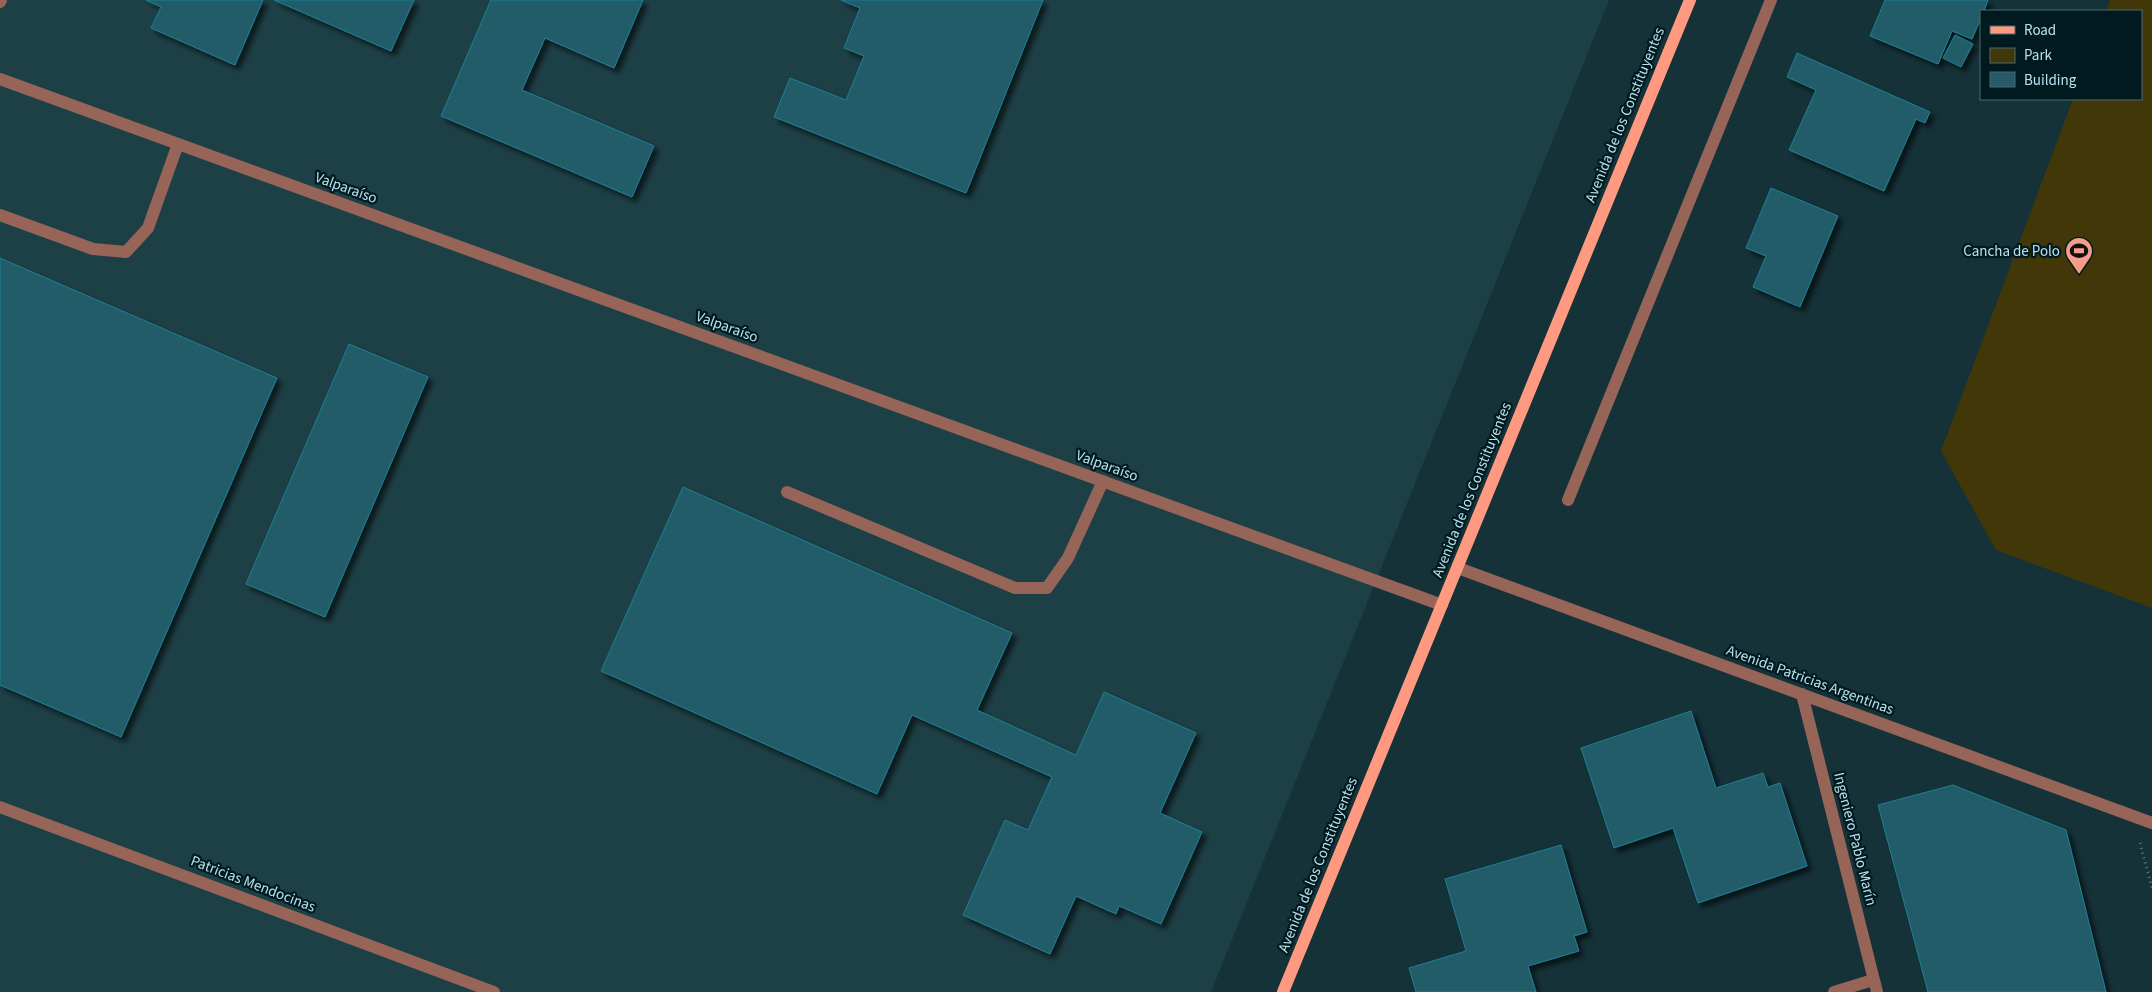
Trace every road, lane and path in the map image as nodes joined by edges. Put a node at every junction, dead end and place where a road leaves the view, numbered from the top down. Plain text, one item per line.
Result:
1 (1690, 0) edge
2 (1771, 0) edge
3 (0, 79) edge
4 (178, 144) junction
5 (0, 215) edge
6 (1103, 481) junction
7 (787, 492) dead end
8 (1568, 500) dead end
9 (1458, 568) junction
10 (1442, 605) junction
11 (1802, 694) junction
12 (0, 807) edge
13 (2133, 816) junction
14 (2152, 823) edge
15 (2152, 888) edge
16 (1875, 986) edge
17 (494, 992) edge
18 (1283, 992) edge
19 (1834, 992) edge

1 - 9 main road, Avenida de los Constituyentes
2 - 8 street
3 - 4 street, Valparaíso
4 - 5 street
4 - 6 street, Valparaíso
6 - 7 street
6 - 10 street, Valparaíso
9 - 10 main road, Avenida de los Constituyentes
9 - 11 street, Avenida Patricias Argentinas
10 - 18 main road, Avenida de los Constituyentes
11 - 13 street, Avenida Patricias Argentinas
11 - 16 street, Ingeniero Pablo Marín
12 - 17 street, Patricias Mendocinas
13 - 14 street, Avenida Patricias Argentinas
13 - 15 path
16 - 19 street

